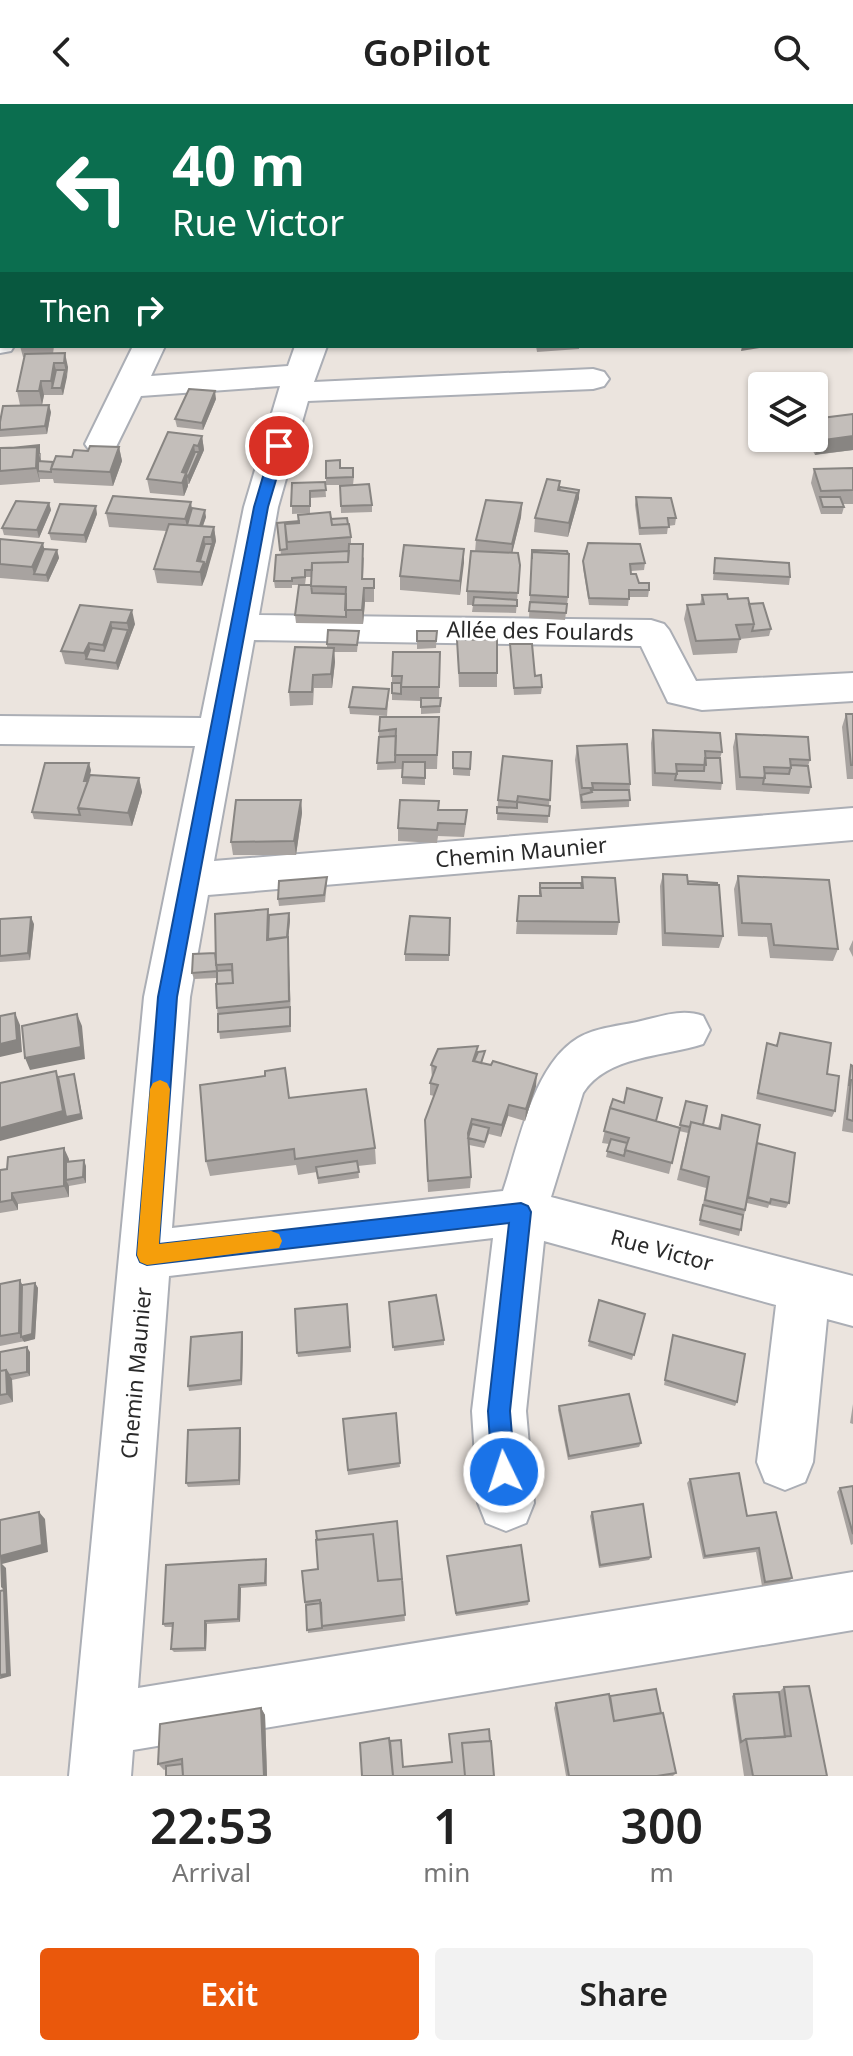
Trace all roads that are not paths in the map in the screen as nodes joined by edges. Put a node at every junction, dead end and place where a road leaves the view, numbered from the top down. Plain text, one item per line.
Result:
1 (148, 348) edge
2 (302, 371) edge
3 (593, 379) dead end
4 (129, 387) junction
5 (102, 444) edge
6 (238, 627) junction
7 (853, 687) edge
8 (0, 730) edge
9 (218, 732) junction
10 (853, 824) edge
11 (189, 880) junction
12 (687, 1030) dead end
13 (521, 1212) junction
14 (147, 1255) junction
15 (804, 1287) junction
16 (853, 1301) edge
17 (785, 1462) dead end
18 (506, 1503) dead end
19 (853, 1601) edge
20 (102, 1750) edge

1 - 4 street
2 - 3 street
2 - 4 street
2 - 6 street, Chemin Maunier
4 - 5 street
6 - 7 street, Allée des Foulards
6 - 9 street, Chemin Maunier
8 - 9 street
9 - 11 street, Chemin Maunier
10 - 11 street, Chemin Maunier
11 - 14 street, Chemin Maunier
12 - 13 street
13 - 14 street, Rue Victor
13 - 15 street, Rue Victor
13 - 18 street
14 - 20 street, Chemin Maunier
15 - 16 street, Rue Victor
15 - 17 street
19 - 20 street, Chemin Maunier

